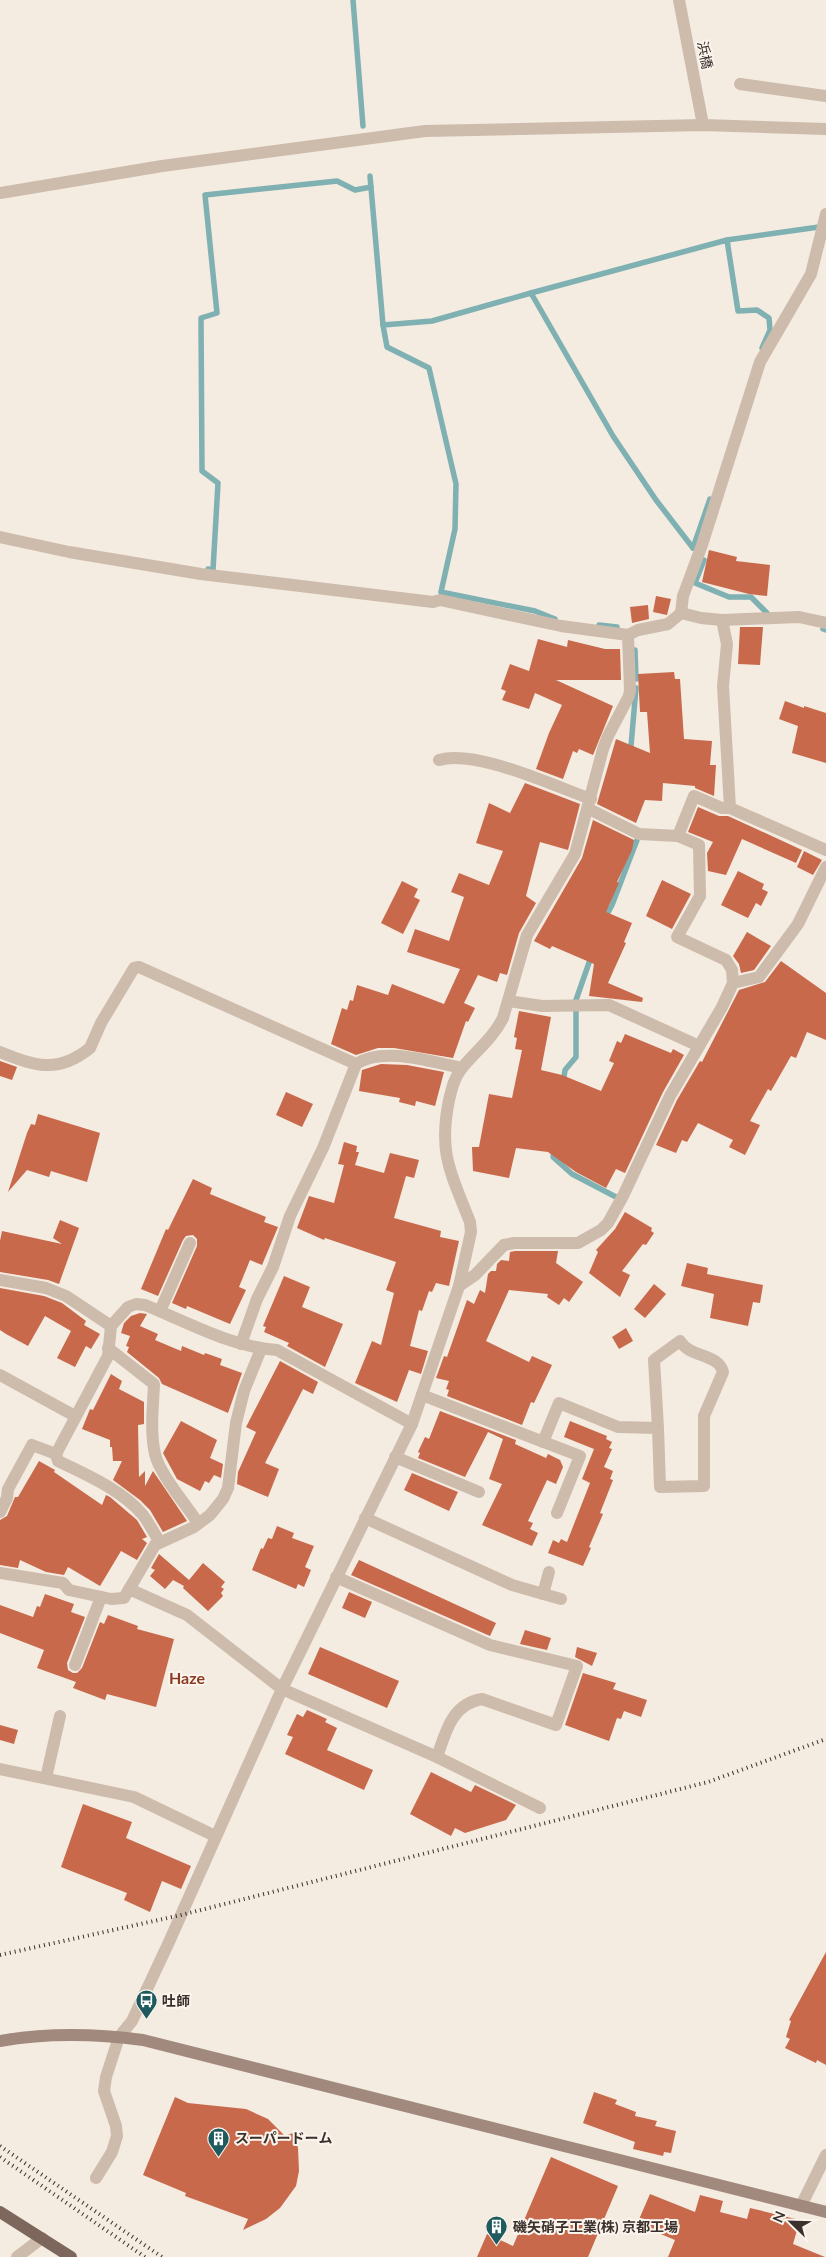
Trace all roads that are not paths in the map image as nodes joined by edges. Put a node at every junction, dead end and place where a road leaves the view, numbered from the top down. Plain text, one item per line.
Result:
1 (678, 0) edge
2 (740, 84) dead end
3 (826, 96) edge
4 (702, 120) junction
5 (826, 129) edge
6 (0, 193) edge
7 (826, 214) edge
8 (0, 537) edge
9 (681, 613) junction
10 (722, 620) junction
11 (826, 623) edge
12 (628, 635) junction
13 (439, 760) dead end
14 (590, 804) junction
15 (730, 808) junction
16 (678, 836) junction
17 (826, 850) edge
18 (826, 867) edge
19 (733, 983) junction
20 (508, 1000) junction
21 (699, 1046) junction
22 (0, 1052) edge
23 (356, 1064) junction
24 (462, 1068) junction
25 (190, 1243) dead end
26 (0, 1280) edge
27 (460, 1286) junction
28 (160, 1311) junction
29 (111, 1326) junction
30 (241, 1344) junction
31 (108, 1348) junction
32 (261, 1349) junction
33 (0, 1375) edge
34 (422, 1395) junction
35 (75, 1416) junction
36 (412, 1424) junction
37 (658, 1428) junction
38 (543, 1442) junction
39 (56, 1454) junction
40 (395, 1457) junction
41 (4, 1487) edge
42 (478, 1492) dead end
43 (0, 1512) edge
44 (557, 1513) dead end
45 (365, 1518) junction
46 (198, 1523) junction
47 (160, 1541) junction
48 (549, 1572) dead end
49 (0, 1573) edge
50 (336, 1577) junction
51 (129, 1589) junction
52 (543, 1594) junction
53 (101, 1597) junction
54 (561, 1600) dead end
55 (75, 1665) dead end
56 (282, 1689) junction
57 (60, 1716) dead end
58 (437, 1756) junction
59 (0, 1769) edge
60 (46, 1778) junction
61 (540, 1808) dead end
62 (215, 1836) junction
63 (119, 2037) junction
64 (0, 2041) edge
65 (826, 2156) edge
66 (96, 2178) dead end
67 (801, 2206) junction
68 (0, 2212) edge
69 (826, 2212) edge
70 (42, 2238) junction
71 (17, 2257) edge
72 (71, 2257) edge

1 - 4 street, 浜橋
2 - 3 street
4 - 5 street
4 - 6 street
7 - 9 street
8 - 12 street
9 - 10 street
9 - 12 street
10 - 11 street
10 - 15 street
12 - 14 street
13 - 14 street
14 - 16 street
14 - 20 street
15 - 16 street
15 - 17 street
16 - 19 street
18 - 19 street
19 - 21 street
20 - 21 street
20 - 24 street
21 - 27 street
22 - 23 street
23 - 24 street
23 - 30 street
24 - 27 street
25 - 28 street
26 - 29 street
27 - 34 street
28 - 29 street
28 - 30 street
29 - 31 street
30 - 32 street
31 - 35 street
31 - 46 street
32 - 36 street
32 - 46 street
33 - 35 street
34 - 36 street
34 - 38 street
35 - 39 street
36 - 40 street
37 - 37 street
37 - 38 street
38 - 44 street
39 - 41 street
39 - 47 street
40 - 42 street
40 - 45 street
41 - 43 street
45 - 50 street
45 - 52 street
46 - 47 street
47 - 51 street
48 - 52 street
49 - 53 street
50 - 56 street
50 - 58 street
51 - 53 street
51 - 56 street
52 - 54 street
53 - 55 street
56 - 58 street
56 - 62 street
57 - 60 street
58 - 61 street
59 - 60 street
60 - 62 street
62 - 63 street
63 - 64 street
63 - 66 street
63 - 67 street
65 - 67 street
67 - 69 street
68 - 70 main road
70 - 71 street
70 - 72 main road

